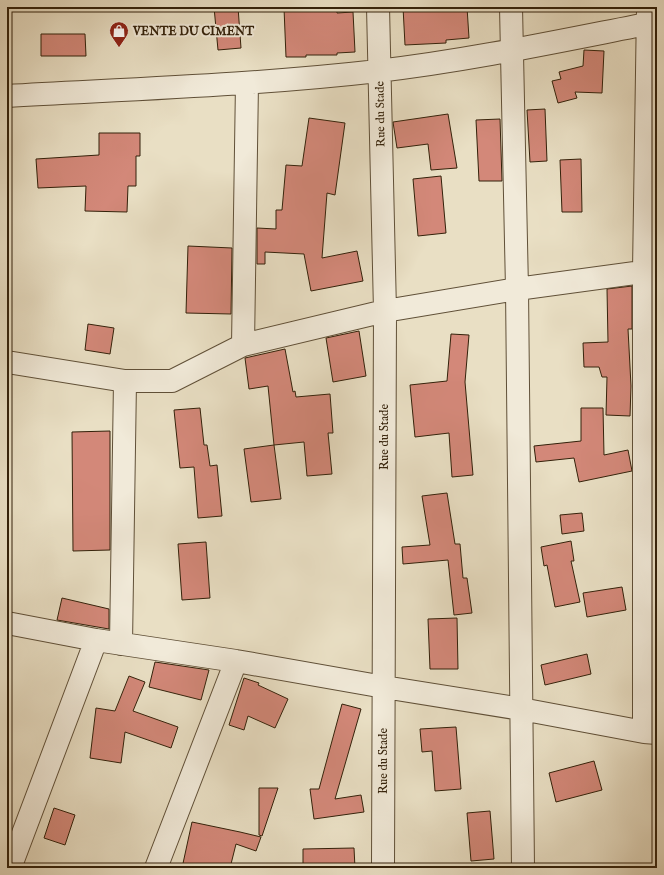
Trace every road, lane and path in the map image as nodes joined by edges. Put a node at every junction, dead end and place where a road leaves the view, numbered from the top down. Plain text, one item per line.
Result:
1 (378, 7) edge
2 (511, 7) edge
3 (651, 18) edge
4 (513, 51) junction
5 (379, 71) junction
6 (247, 83) junction
7 (7, 96) edge
8 (651, 271) edge
9 (517, 289) junction
10 (385, 311) junction
11 (243, 345) junction
12 (7, 362) edge
13 (125, 381) junction
14 (7, 623) edge
15 (96, 640) junction
16 (121, 644) junction
17 (236, 661) junction
18 (384, 687) junction
19 (521, 709) junction
20 (650, 732) edge
21 (10, 868) edge
22 (156, 868) edge
23 (383, 868) edge
24 (522, 868) edge

1 - 5 street, Rue du Stade
2 - 4 street
3 - 4 street
3 - 8 street
4 - 5 street
4 - 9 street
5 - 6 street
5 - 10 street, Rue du Stade
6 - 7 street
6 - 11 street
8 - 9 street
8 - 20 street
9 - 10 street
9 - 19 street
10 - 11 street
10 - 18 street, Rue du Stade
11 - 13 street
12 - 13 street
13 - 16 street
14 - 15 street
15 - 16 street
15 - 21 street
16 - 17 street
17 - 18 street
17 - 22 street
18 - 19 street
18 - 23 street, Rue du Stade
19 - 20 street
19 - 24 street

